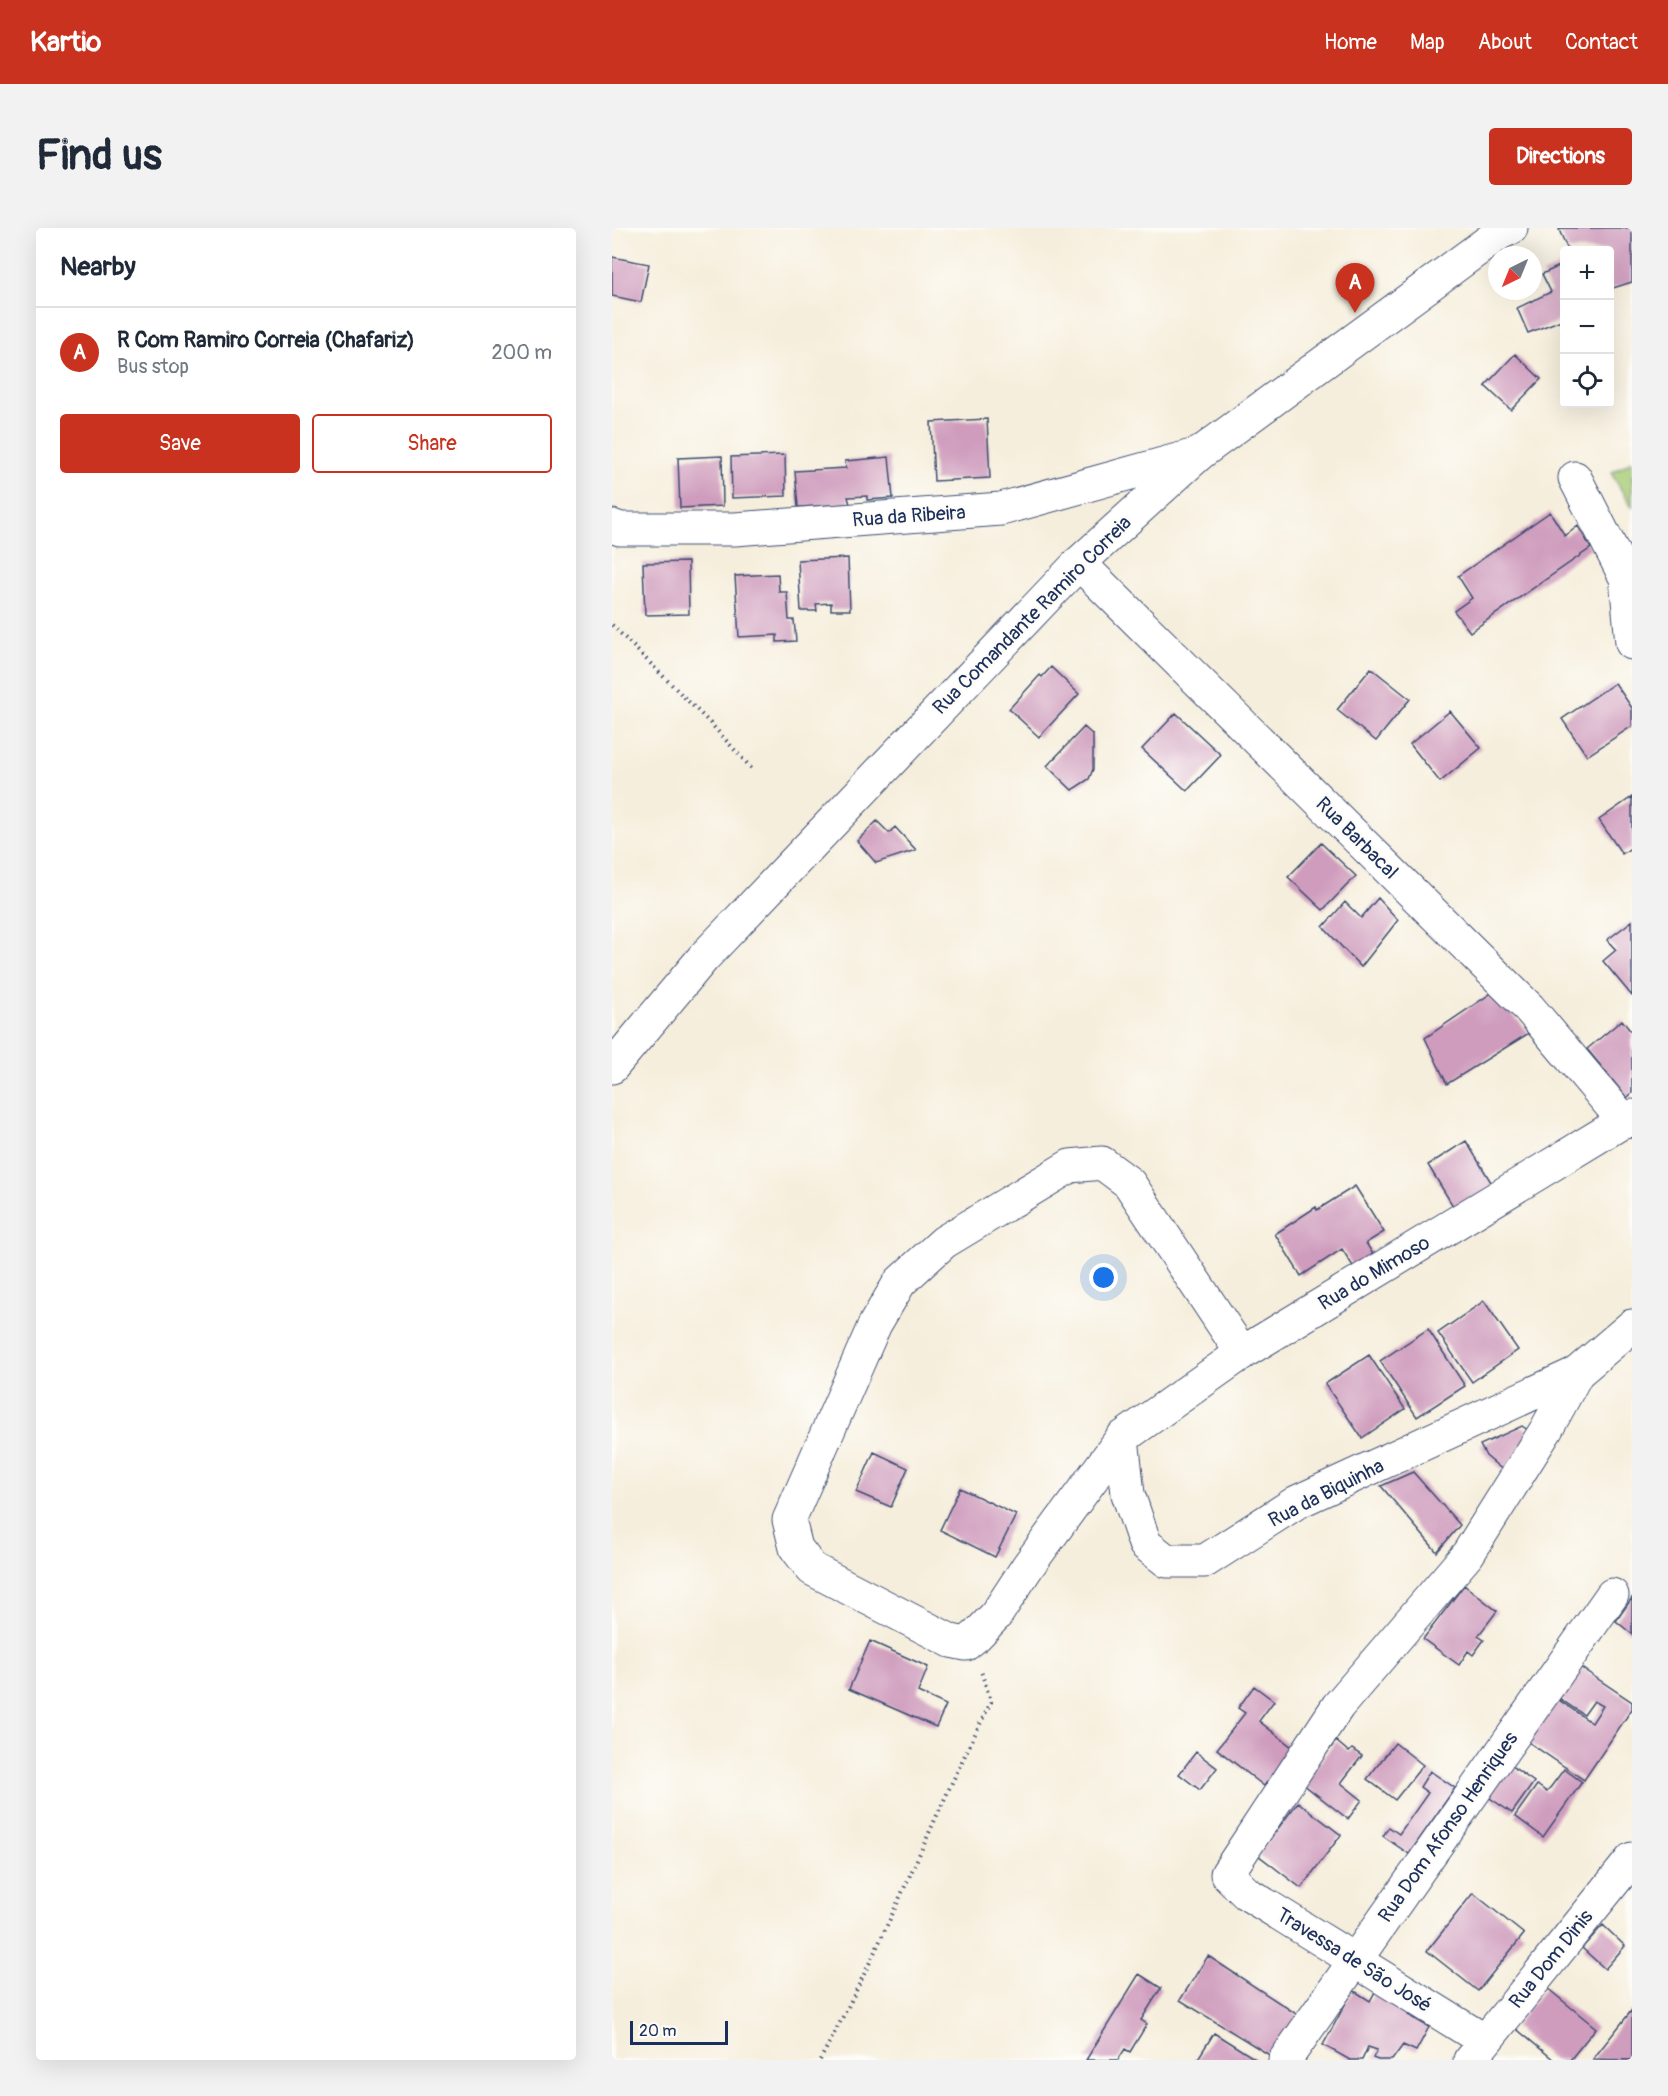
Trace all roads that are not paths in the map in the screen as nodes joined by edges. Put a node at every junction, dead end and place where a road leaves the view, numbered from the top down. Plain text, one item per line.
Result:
1 (1511, 228) edge
2 (1199, 454) junction
3 (1575, 478) dead end
4 (612, 526) edge
5 (1079, 563) junction
6 (1632, 643) edge
7 (612, 1066) edge
8 (1629, 1119) edge
9 (1632, 1326) edge
10 (1242, 1353) junction
11 (1577, 1373) junction
12 (1122, 1438) junction
13 (1612, 1595) dead end
14 (1632, 1858) edge
15 (1354, 1960) junction
16 (1478, 2050) edge
17 (1285, 2060) edge

1 - 2 street, Rua Comandante Ramiro Correia
2 - 4 street, Rua da Ribeira
2 - 5 street, Rua Comandante Ramiro Correia
3 - 6 street
5 - 7 street, Rua Comandante Ramiro Correia
5 - 8 street, Rua Barbacal
8 - 10 street, Rua do Mimoso
9 - 11 street
10 - 12 street, Rua do Mimoso
10 - 12 street, Rua do Mimoso
11 - 12 street, Rua da Biquinha
11 - 15 street, Travessa de São José
13 - 15 street, Rua Dom Afonso Henriques
14 - 16 street, Rua Dom Dinis
15 - 16 street, Travessa de São José
15 - 17 street, Rua Dom Afonso Henriques

